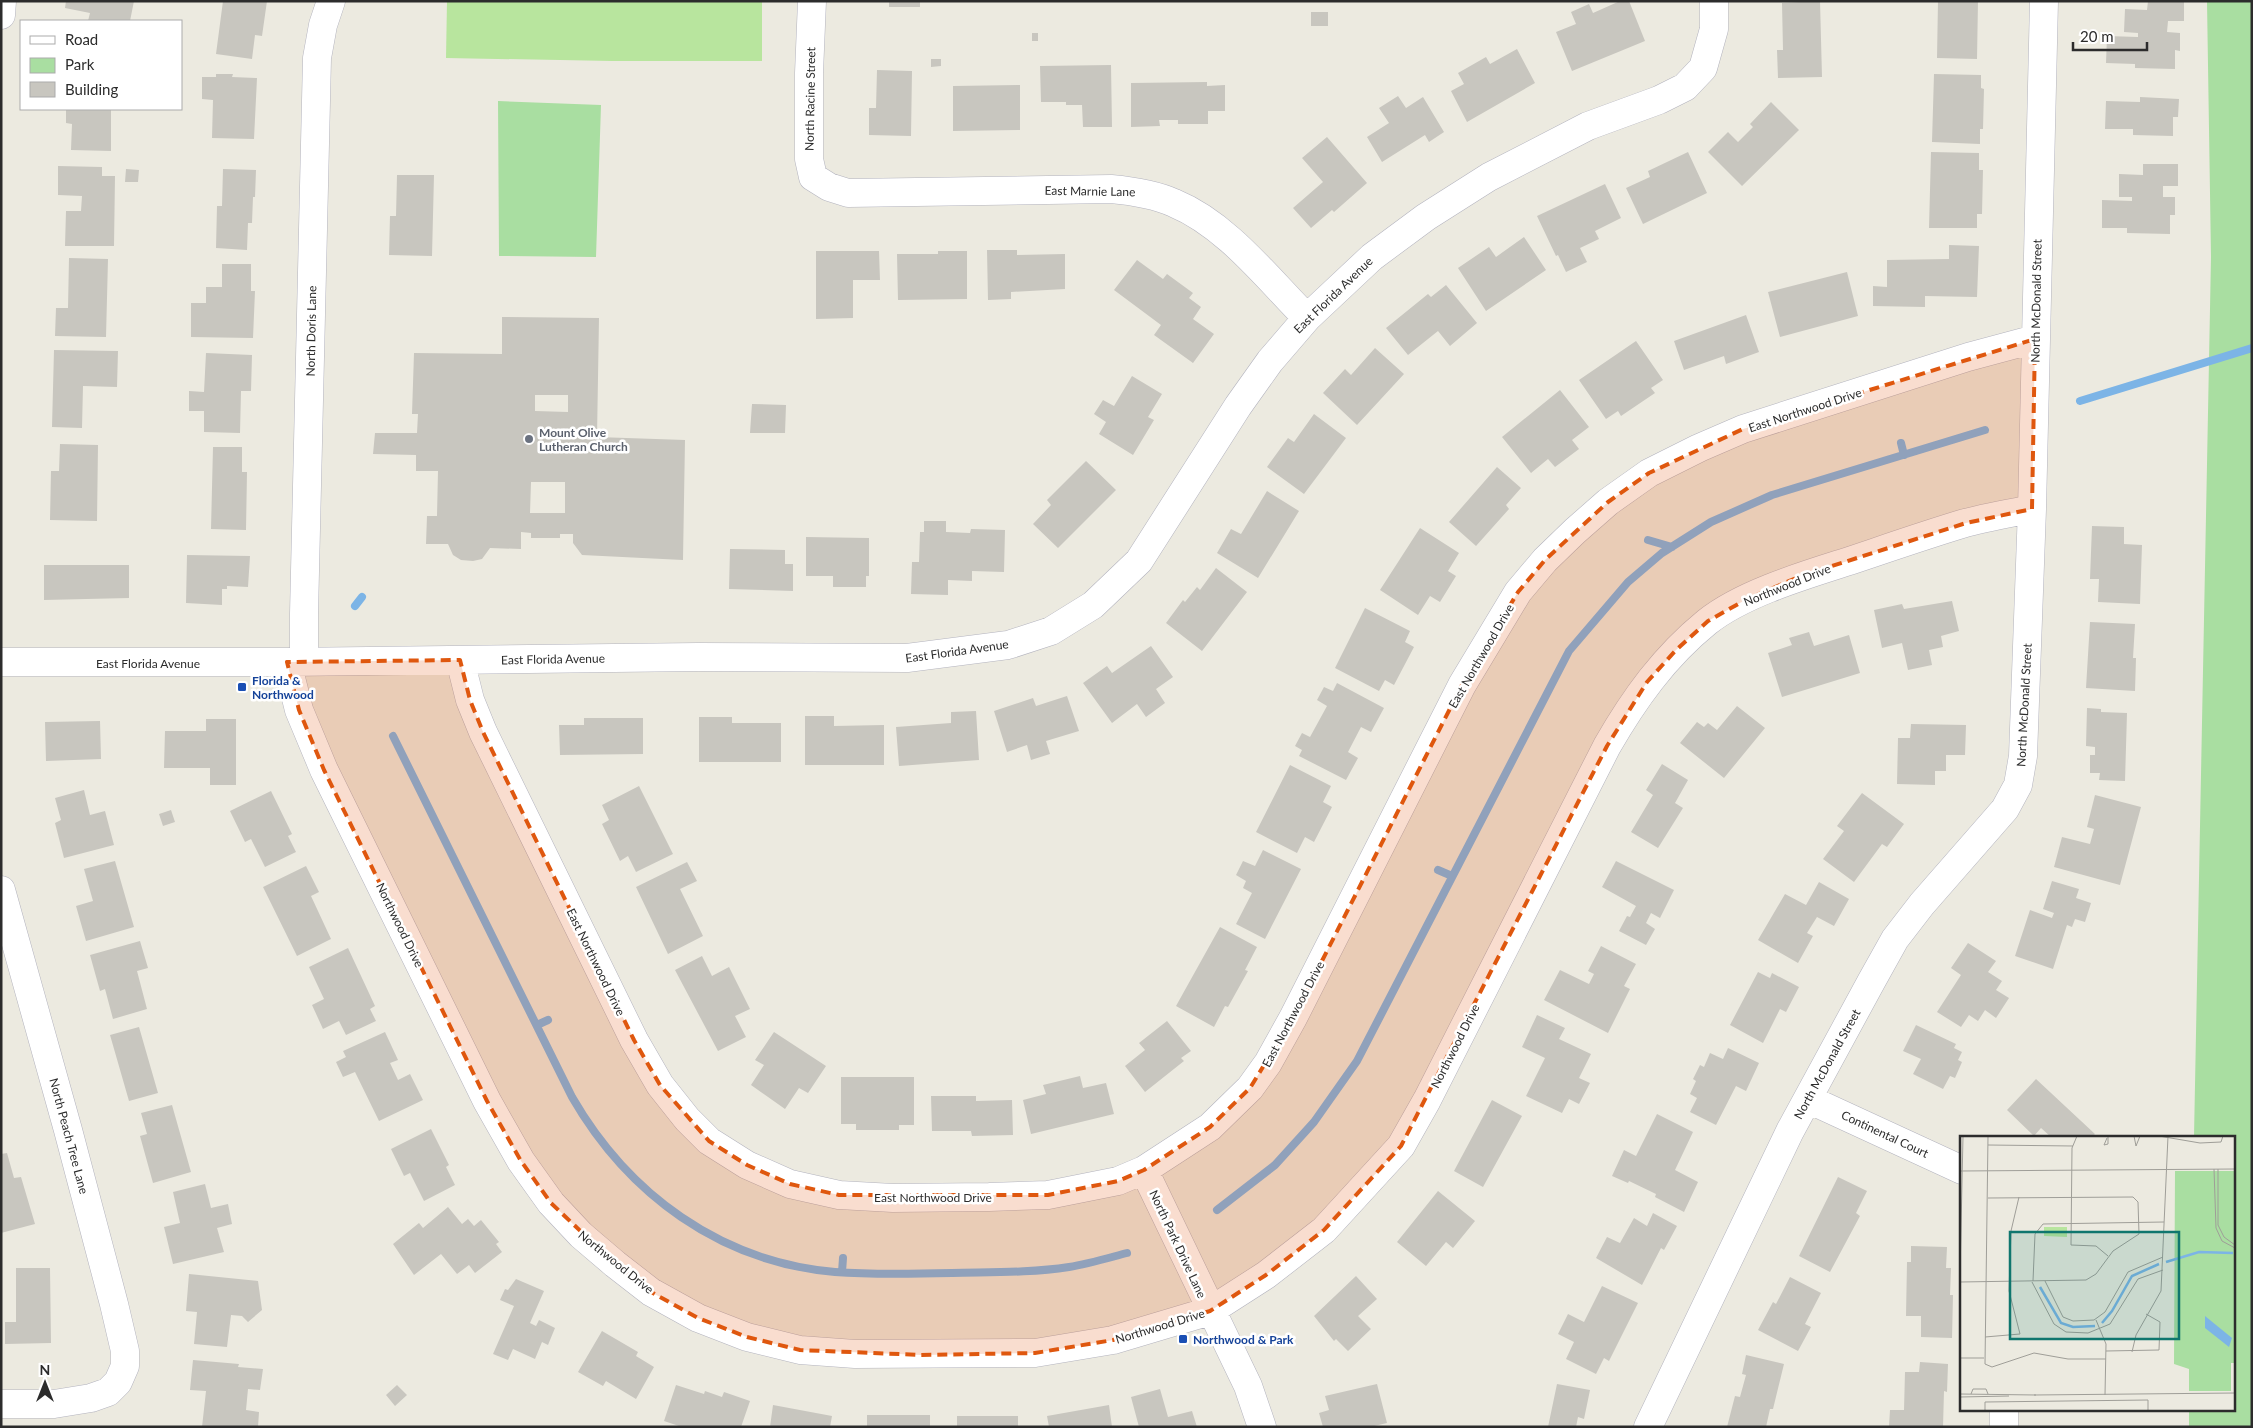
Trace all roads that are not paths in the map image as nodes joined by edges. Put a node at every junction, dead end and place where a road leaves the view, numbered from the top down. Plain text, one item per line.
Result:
1 (2, 1) edge
2 (331, 1) edge
3 (812, 1) edge
4 (1714, 1) edge
5 (2044, 1) edge
6 (1, 15) edge
7 (829, 187) joint
8 (1306, 318) junction
9 (2035, 339) junction
10 (2032, 509) junction
11 (460, 660) junction
12 (1, 662) edge
13 (295, 662) junction
14 (1, 890) edge
15 (1808, 1099) junction
16 (1960, 1169) edge
17 (1144, 1170) junction
18 (1210, 1311) junction
19 (1, 1404) edge
20 (2004, 1410) edge
21 (1262, 1427) edge
22 (1648, 1427) edge
23 (2004, 1427) edge

1 - 6 street
2 - 13 street, North Doris Lane
3 - 7 street, North Racine Street
4 - 8 street, East Florida Avenue
5 - 9 street, North McDonald Street
7 - 8 street, East Marnie Lane
8 - 11 street, East Florida Avenue
9 - 10 street, North McDonald Street
9 - 17 street, East Northwood Drive
10 - 15 street, North McDonald Street
10 - 18 street, Northwood Drive
11 - 13 street, East Florida Avenue
11 - 17 street, East Northwood Drive
12 - 13 street, East Florida Avenue
13 - 18 street, Northwood Drive
14 - 19 street, North Peach Tree Lane
15 - 16 street, Continental Court
15 - 22 street, North McDonald Street
17 - 18 street, North Park Drive Lane
18 - 21 street, North Park Drive Lane
20 - 23 street

